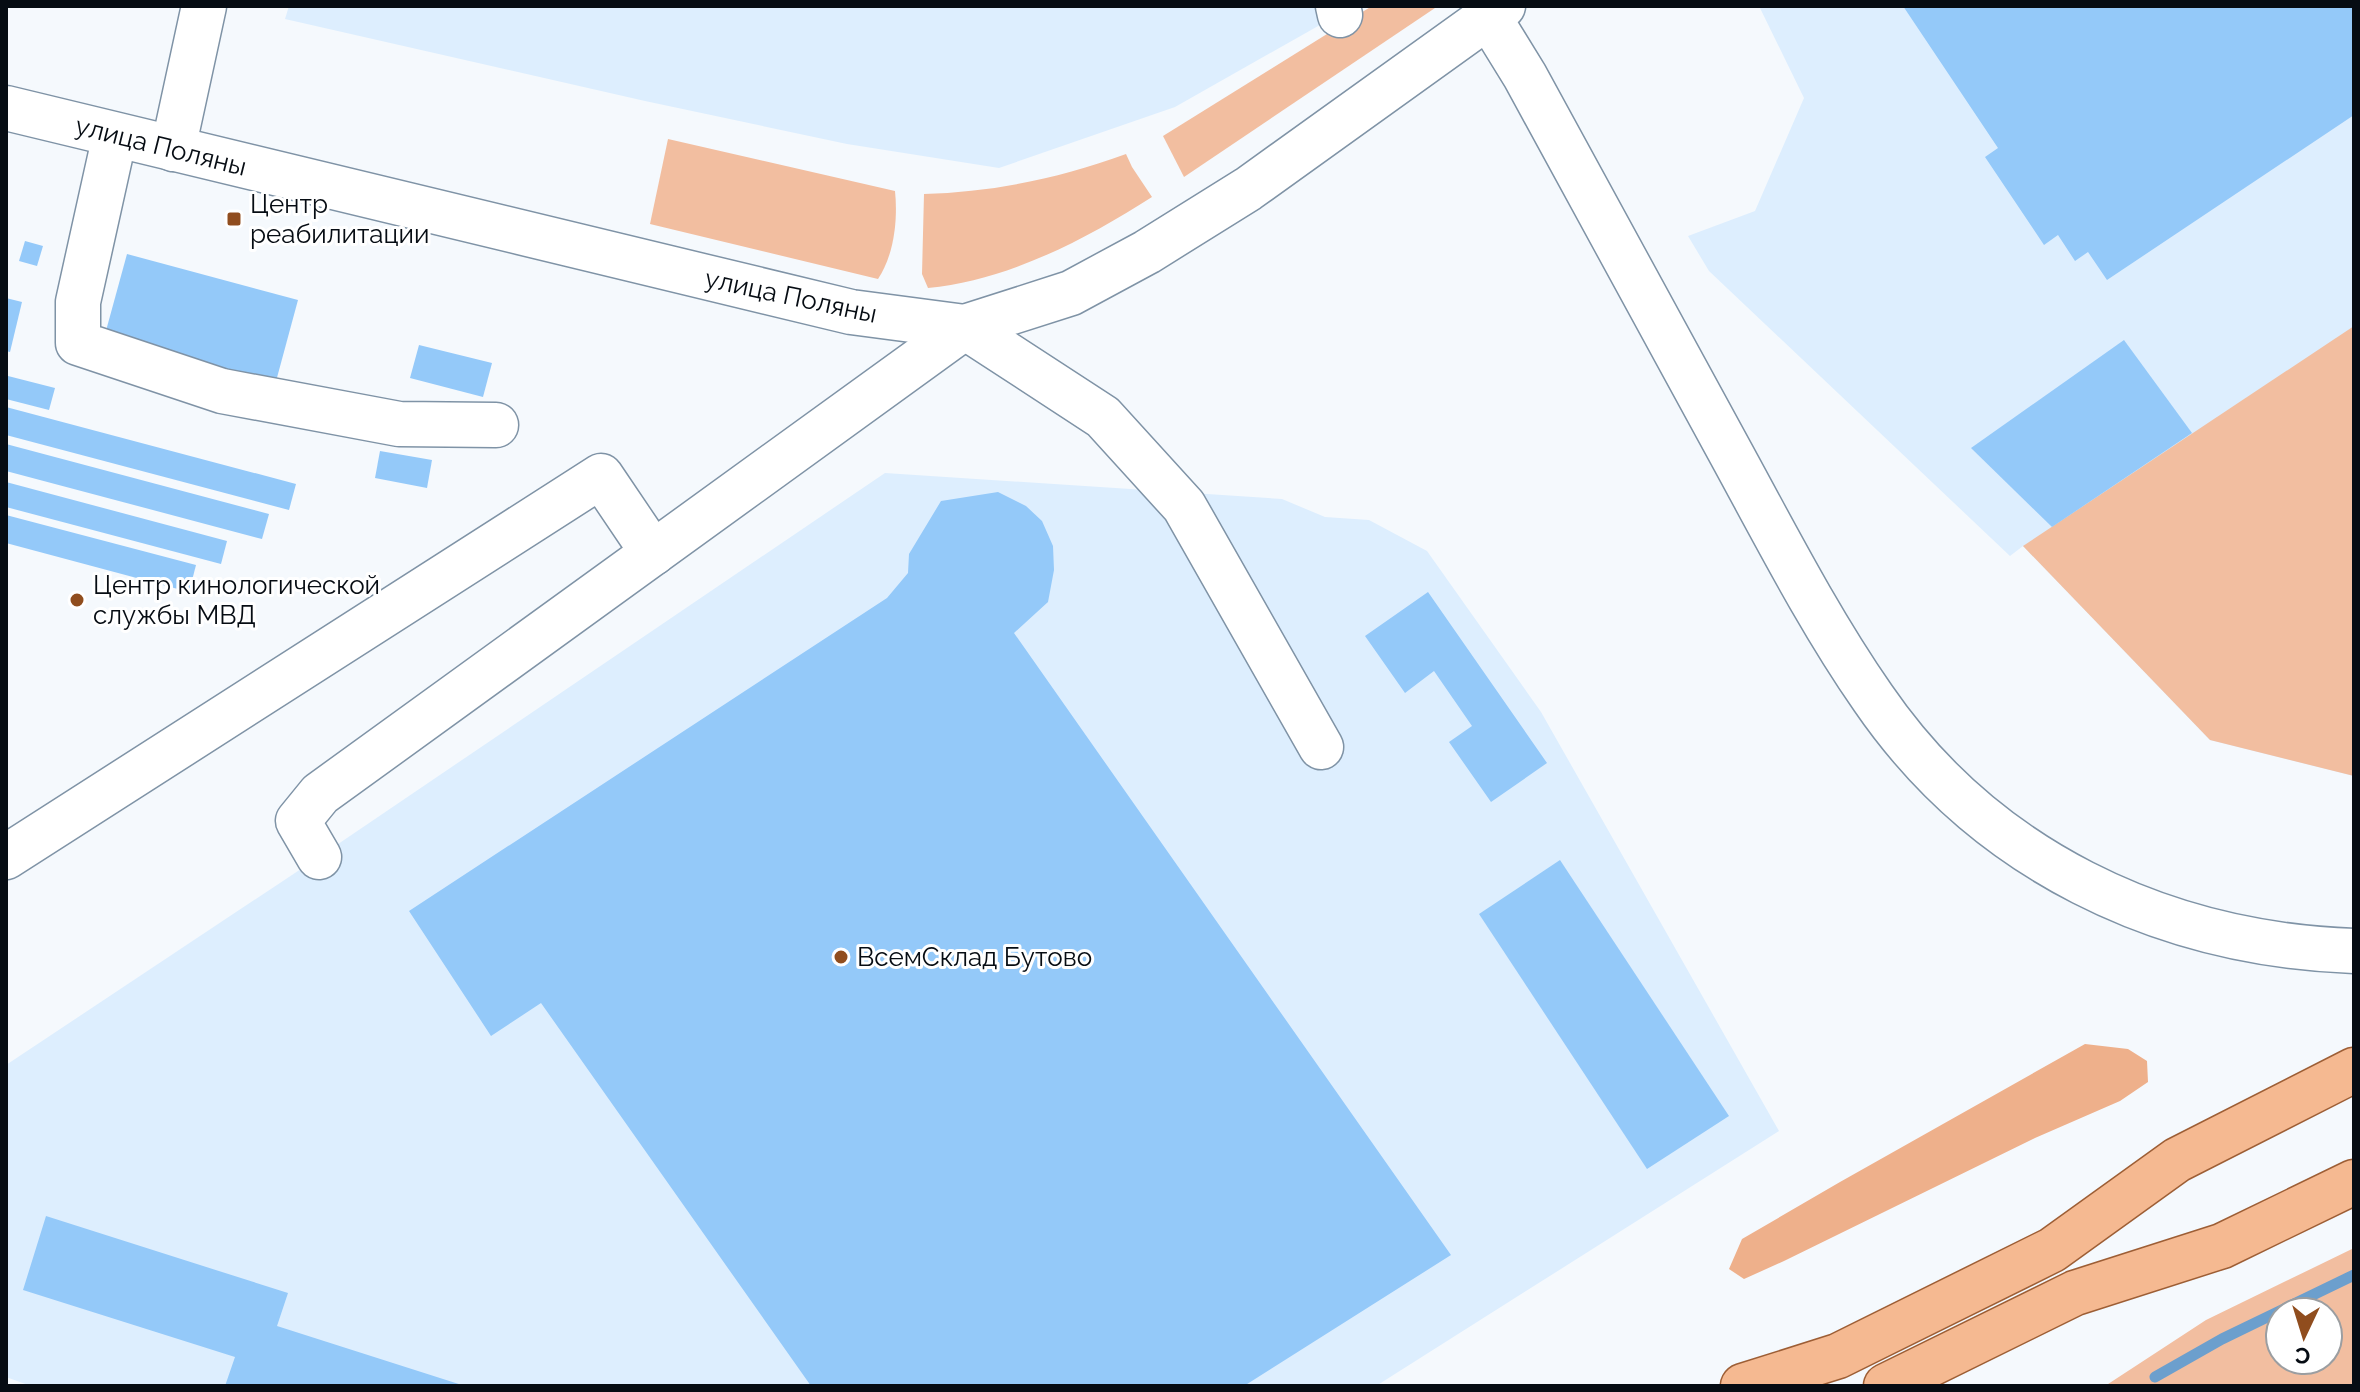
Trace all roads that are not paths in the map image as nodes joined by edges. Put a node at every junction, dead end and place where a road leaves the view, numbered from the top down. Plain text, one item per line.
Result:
1 (204, 6) edge
2 (1496, 11) edge
3 (6, 108) edge
4 (115, 135) junction
5 (173, 149) junction
6 (965, 327) junction
7 (496, 425) dead end
8 (653, 553) junction
9 (1321, 747) dead end
10 (6, 857) edge
11 (319, 857) dead end
12 (2354, 951) edge
13 (2354, 1070) edge
14 (2354, 1182) edge
15 (1743, 1386) edge
16 (1886, 1386) edge

1 - 5 street
2 - 6 street, улица Поляны
2 - 12 street
3 - 4 street, улица Поляны
4 - 5 street, улица Поляны
4 - 7 street
5 - 6 street, улица Поляны
6 - 8 street
6 - 9 street
8 - 10 street
8 - 11 street
13 - 15 main road
14 - 16 main road

